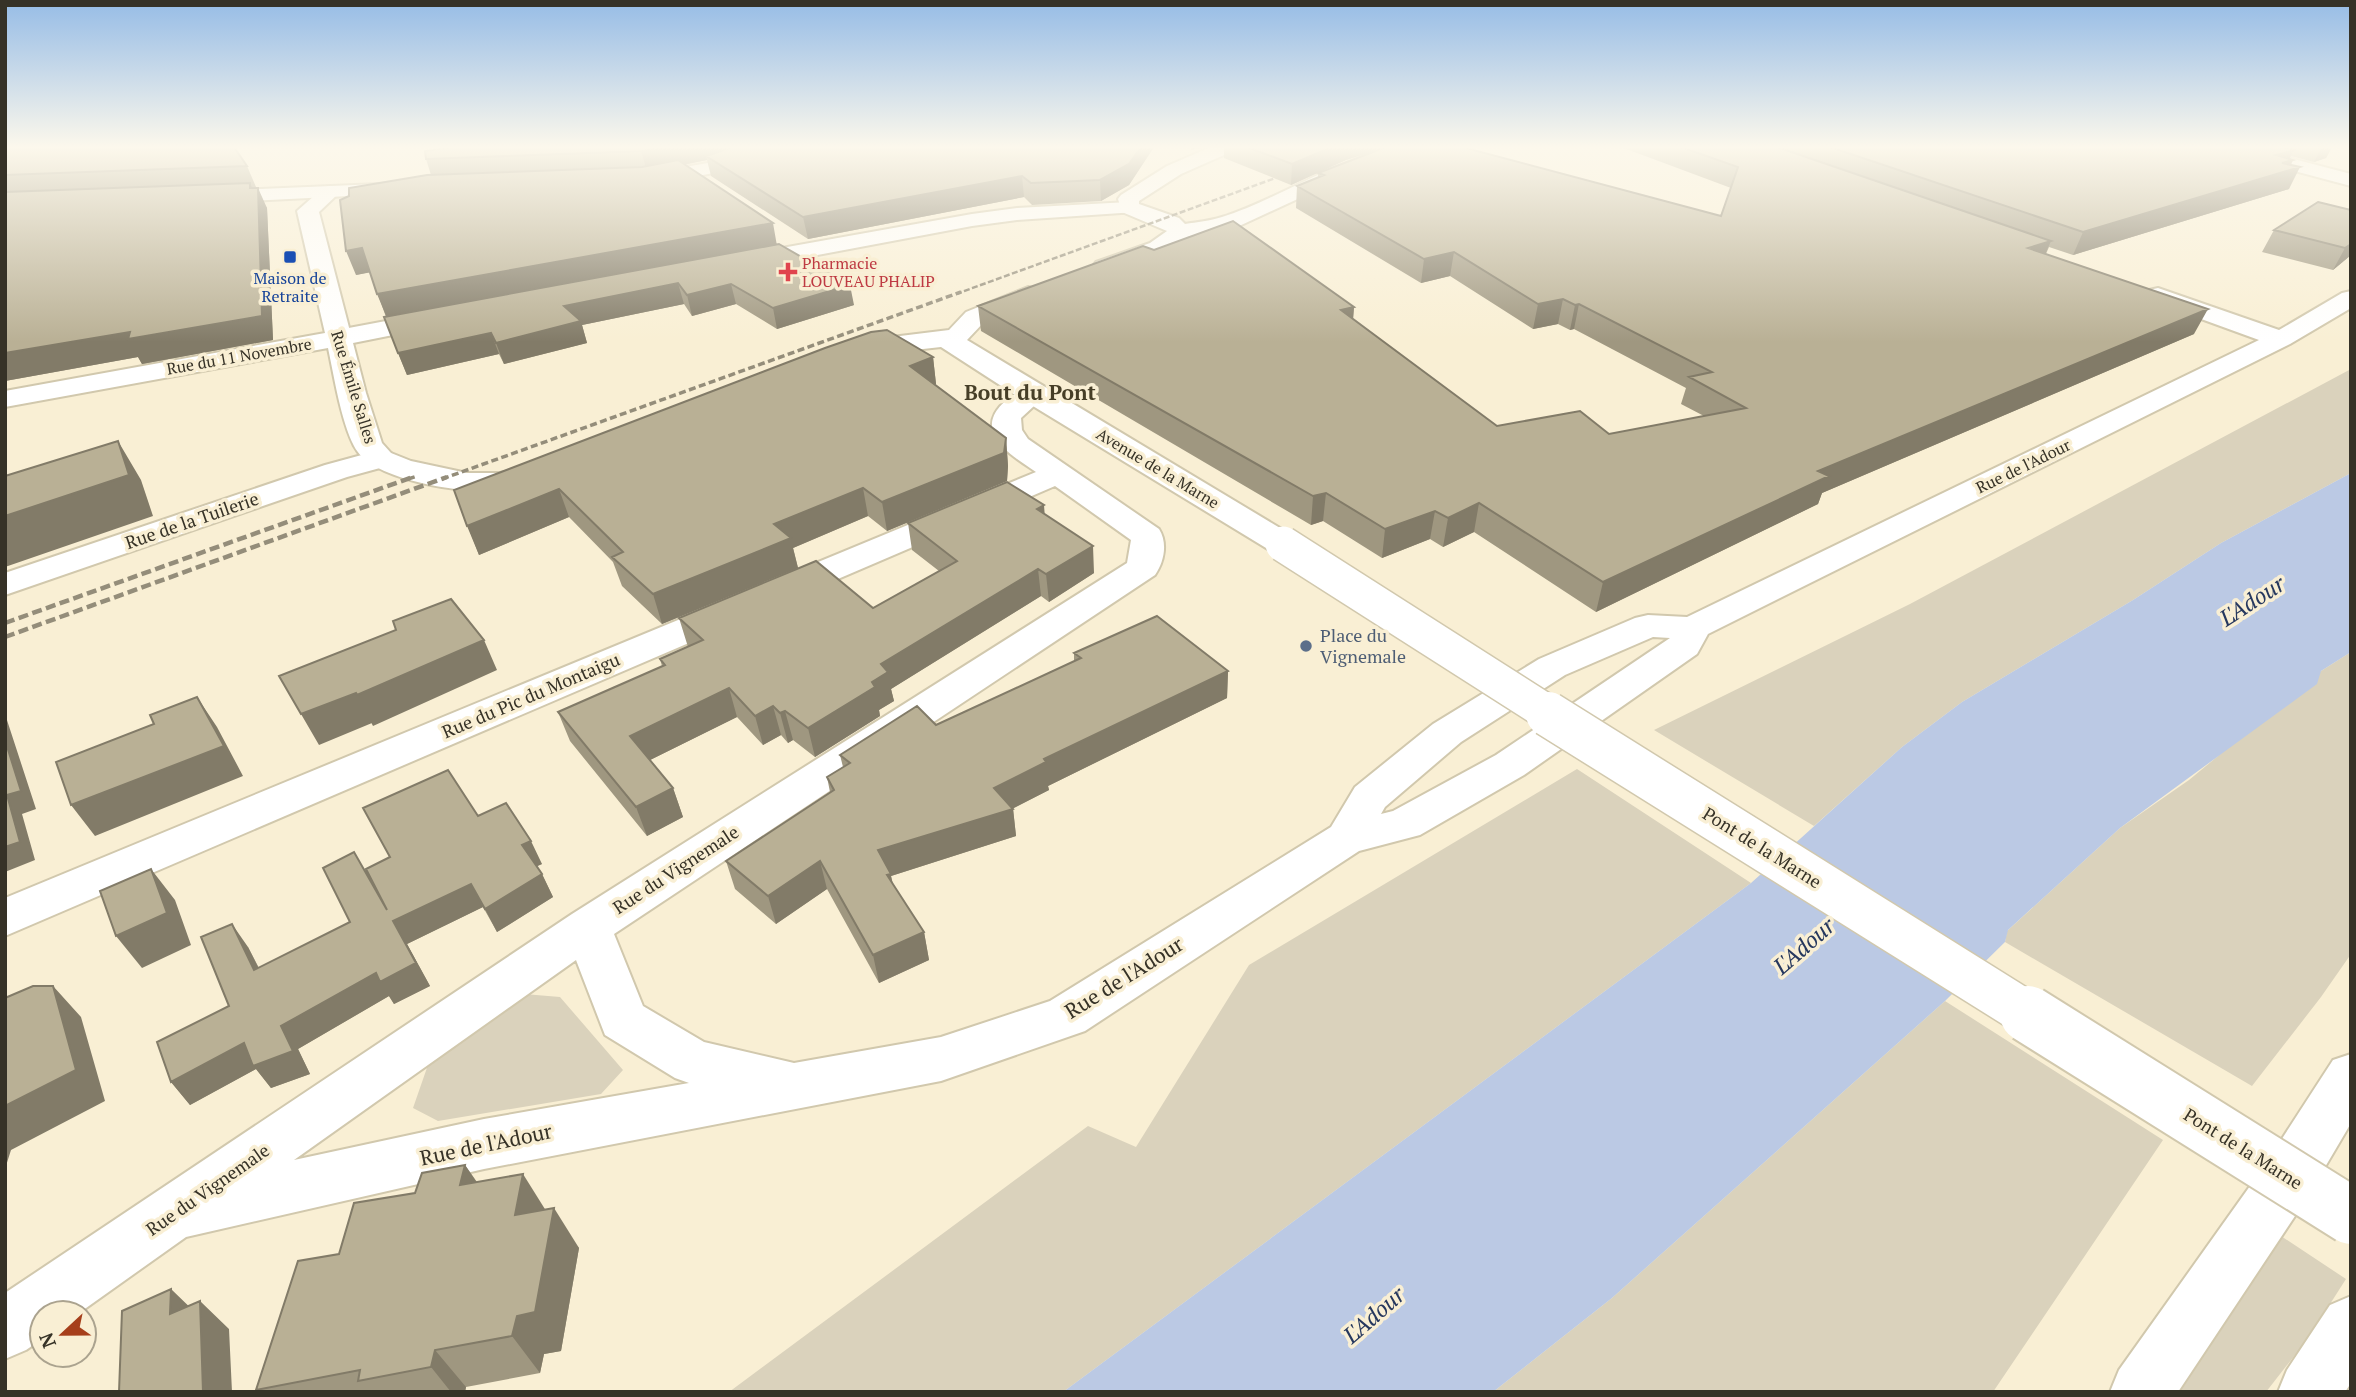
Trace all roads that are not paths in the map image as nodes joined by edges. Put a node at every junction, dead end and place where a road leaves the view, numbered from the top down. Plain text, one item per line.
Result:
1 (308, 212) edge
2 (1069, 212) edge
3 (1139, 212) edge
4 (1251, 212) edge
5 (1181, 232) junction
6 (782, 236) dead end
7 (804, 250) junction
8 (722, 266) edge
9 (1084, 274) edge
10 (1047, 286) edge
11 (2139, 288) edge
12 (2351, 298) edge
13 (467, 314) edge
14 (338, 338) junction
15 (947, 339) junction
16 (2281, 339) junction
17 (831, 358) edge
18 (1033, 394) junction
19 (5, 400) edge
20 (380, 459) junction
21 (544, 470) edge
22 (1057, 474) junction
23 (1283, 544) joint
24 (5, 585) edge
25 (1693, 628) junction
26 (1346, 838) junction
27 (5, 918) edge
28 (588, 927) junction
29 (798, 1086) junction
30 (2340, 1093) edge
31 (175, 1213) junction
32 (2351, 1216) edge
33 (2351, 1326) edge
34 (5, 1329) edge
35 (2141, 1392) edge
36 (2309, 1392) edge

1 - 14 street, Rue Émile Salles
2 - 7 street
3 - 5 street
4 - 5 street
5 - 9 street
6 - 7 street
7 - 8 street
10 - 15 street
11 - 16 street
12 - 16 street, Rue de l'Adour
13 - 14 street, Rue du 11 Novembre
14 - 19 street, Rue du 11 Novembre
14 - 20 street, Rue Émile Salles
15 - 17 street
15 - 18 street, Avenue de la Marne
16 - 25 street, Rue de l'Adour
18 - 22 street, Rue du Vignemale
18 - 23 street, Avenue de la Marne
20 - 21 street, Rue Émile Salles
20 - 24 street, Rue de la Tuilerie
22 - 27 street, Rue du Pic du Montaigu
22 - 28 street, Rue du Vignemale
23 - 32 street, Pont de la Marne, bridge
25 - 26 street, Rue de l'Adour
25 - 26 street, Rue de l'Adour
26 - 29 street, Rue de l'Adour
28 - 29 street, Rue de l'Adour
28 - 31 street, Rue du Vignemale
29 - 31 street, Rue de l'Adour
30 - 35 street
31 - 34 street, Rue du Vignemale
33 - 36 street

